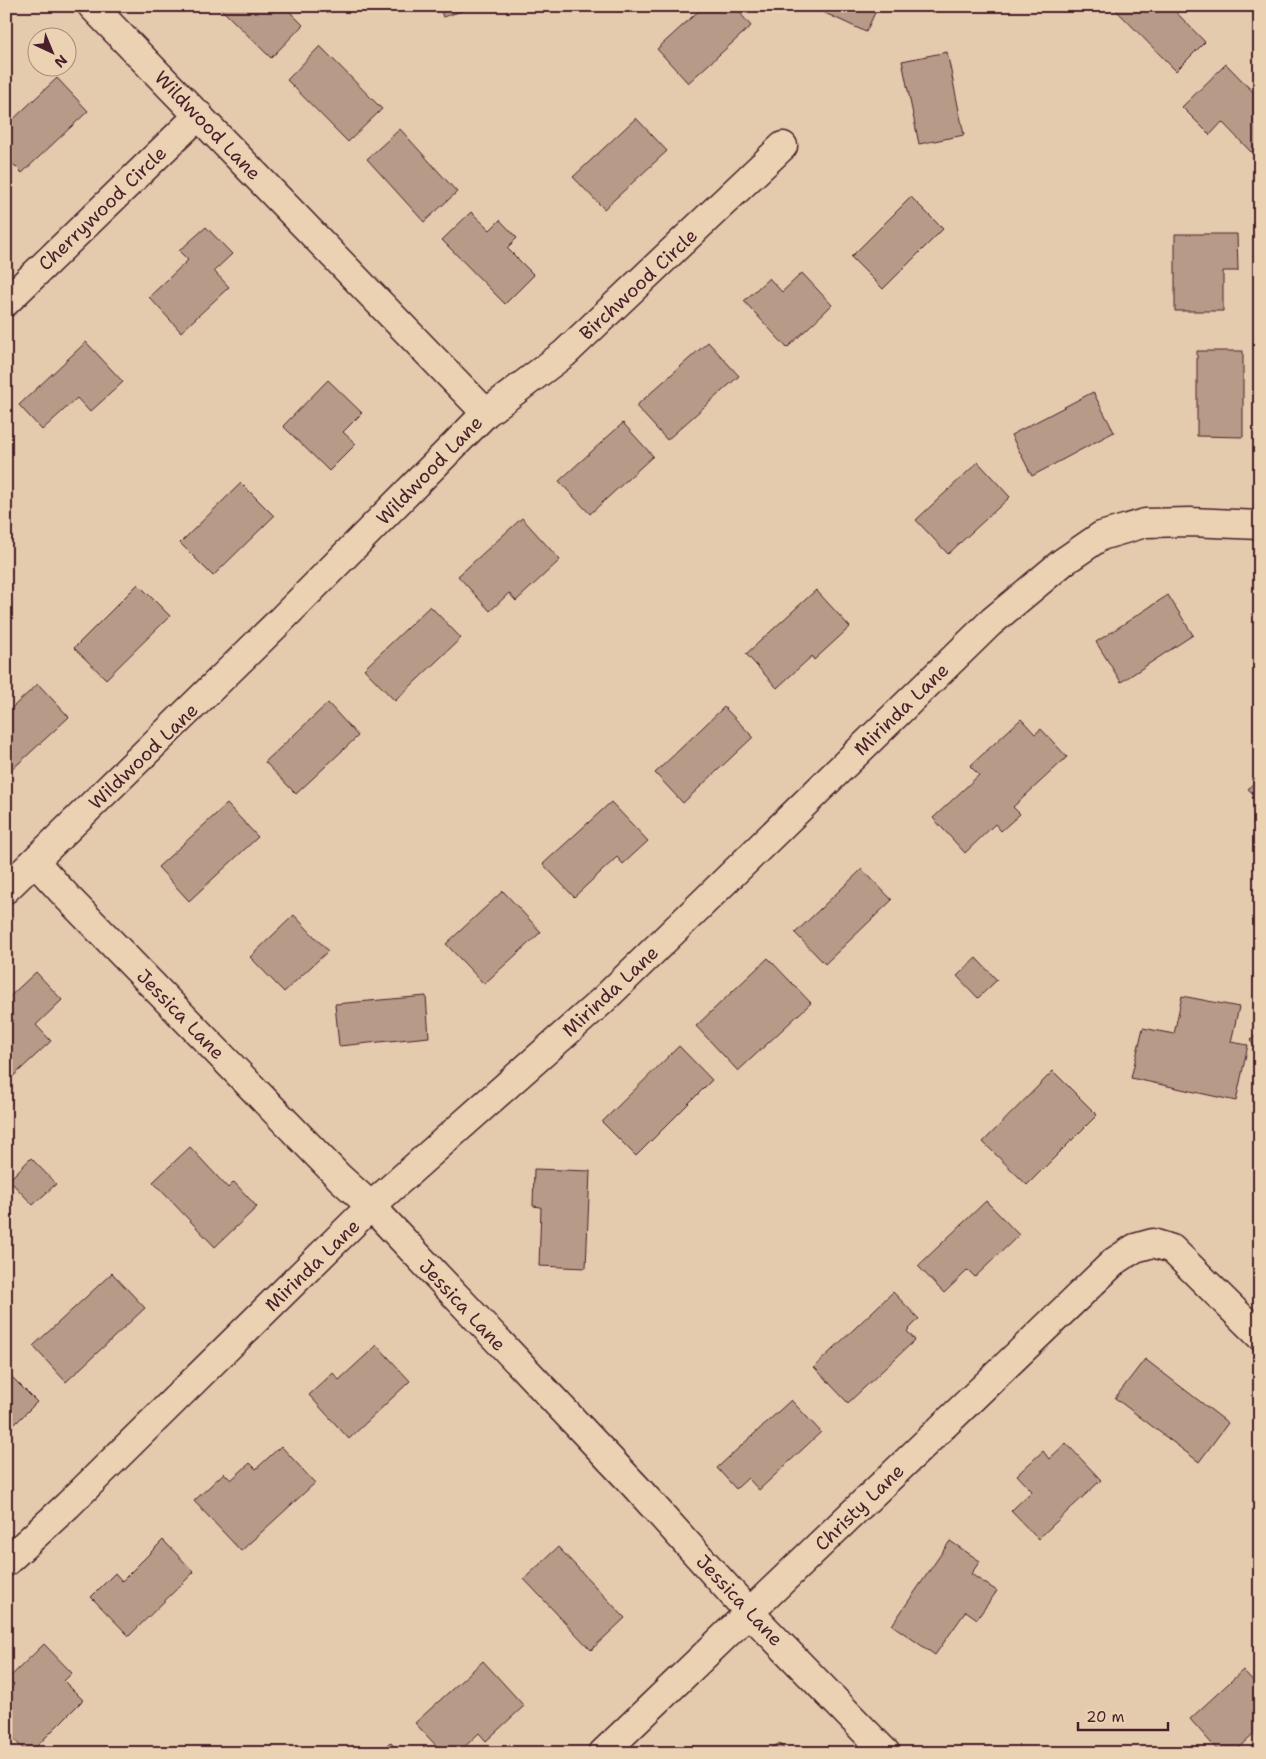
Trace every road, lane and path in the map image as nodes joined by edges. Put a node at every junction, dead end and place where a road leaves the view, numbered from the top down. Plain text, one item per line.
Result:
1 (92, 6) edge
2 (199, 115) junction
3 (783, 146) dead end
4 (6, 302) edge
5 (486, 413) junction
6 (1260, 525) edge
7 (35, 862) junction
8 (6, 889) edge
9 (371, 1206) junction
10 (1260, 1336) edge
11 (6, 1562) edge
12 (749, 1612) junction
13 (603, 1753) edge
14 (886, 1753) edge

1 - 2 street, Wildwood Lane
2 - 4 street, Cherrywood Circle
2 - 5 street, Wildwood Lane
3 - 5 street, Birchwood Circle
5 - 7 street, Wildwood Lane
6 - 9 street, Mirinda Lane
7 - 8 street
7 - 9 street, Jessica Lane
9 - 11 street, Mirinda Lane
9 - 12 street, Jessica Lane
10 - 12 street, Christy Lane
12 - 13 street, Christy Lane
12 - 14 street, Jessica Lane

